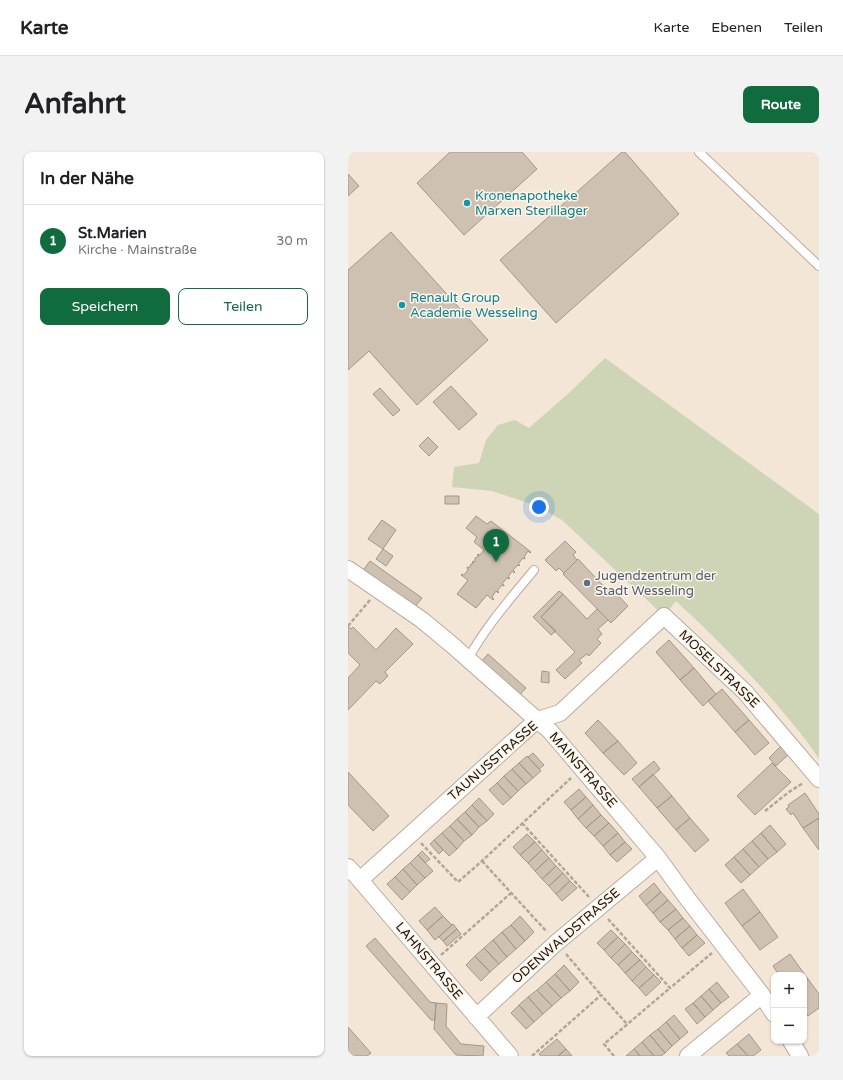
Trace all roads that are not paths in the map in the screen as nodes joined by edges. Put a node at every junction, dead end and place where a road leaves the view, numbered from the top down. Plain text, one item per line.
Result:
1 (699, 152) edge
2 (819, 266) edge
3 (348, 569) edge
4 (534, 570) dead end
5 (664, 616) joint
6 (468, 659) junction
7 (537, 720) junction
8 (819, 778) edge
9 (658, 858) junction
10 (348, 867) edge
11 (360, 880) junction
12 (762, 995) junction
13 (771, 1009) edge
14 (476, 1017) junction
15 (793, 1044) edge
16 (510, 1056) edge
17 (688, 1056) edge
18 (800, 1056) edge

1 - 2 lane
3 - 6 street, MAINSTRASSE
4 - 6 lane
5 - 7 street, TAUNUSSTRASSE
5 - 8 street, MOSELSTRASSE
6 - 7 street, MAINSTRASSE
7 - 9 street, MAINSTRASSE
7 - 11 street, TAUNUSSTRASSE
9 - 12 street, MAINSTRASSE
9 - 14 street, ODENWALDSTRASSE
10 - 11 street, LAHNSTRASSE
11 - 14 street, LAHNSTRASSE
12 - 13 street, MAINSTRASSE
12 - 17 street
14 - 16 street, LAHNSTRASSE
15 - 18 street

